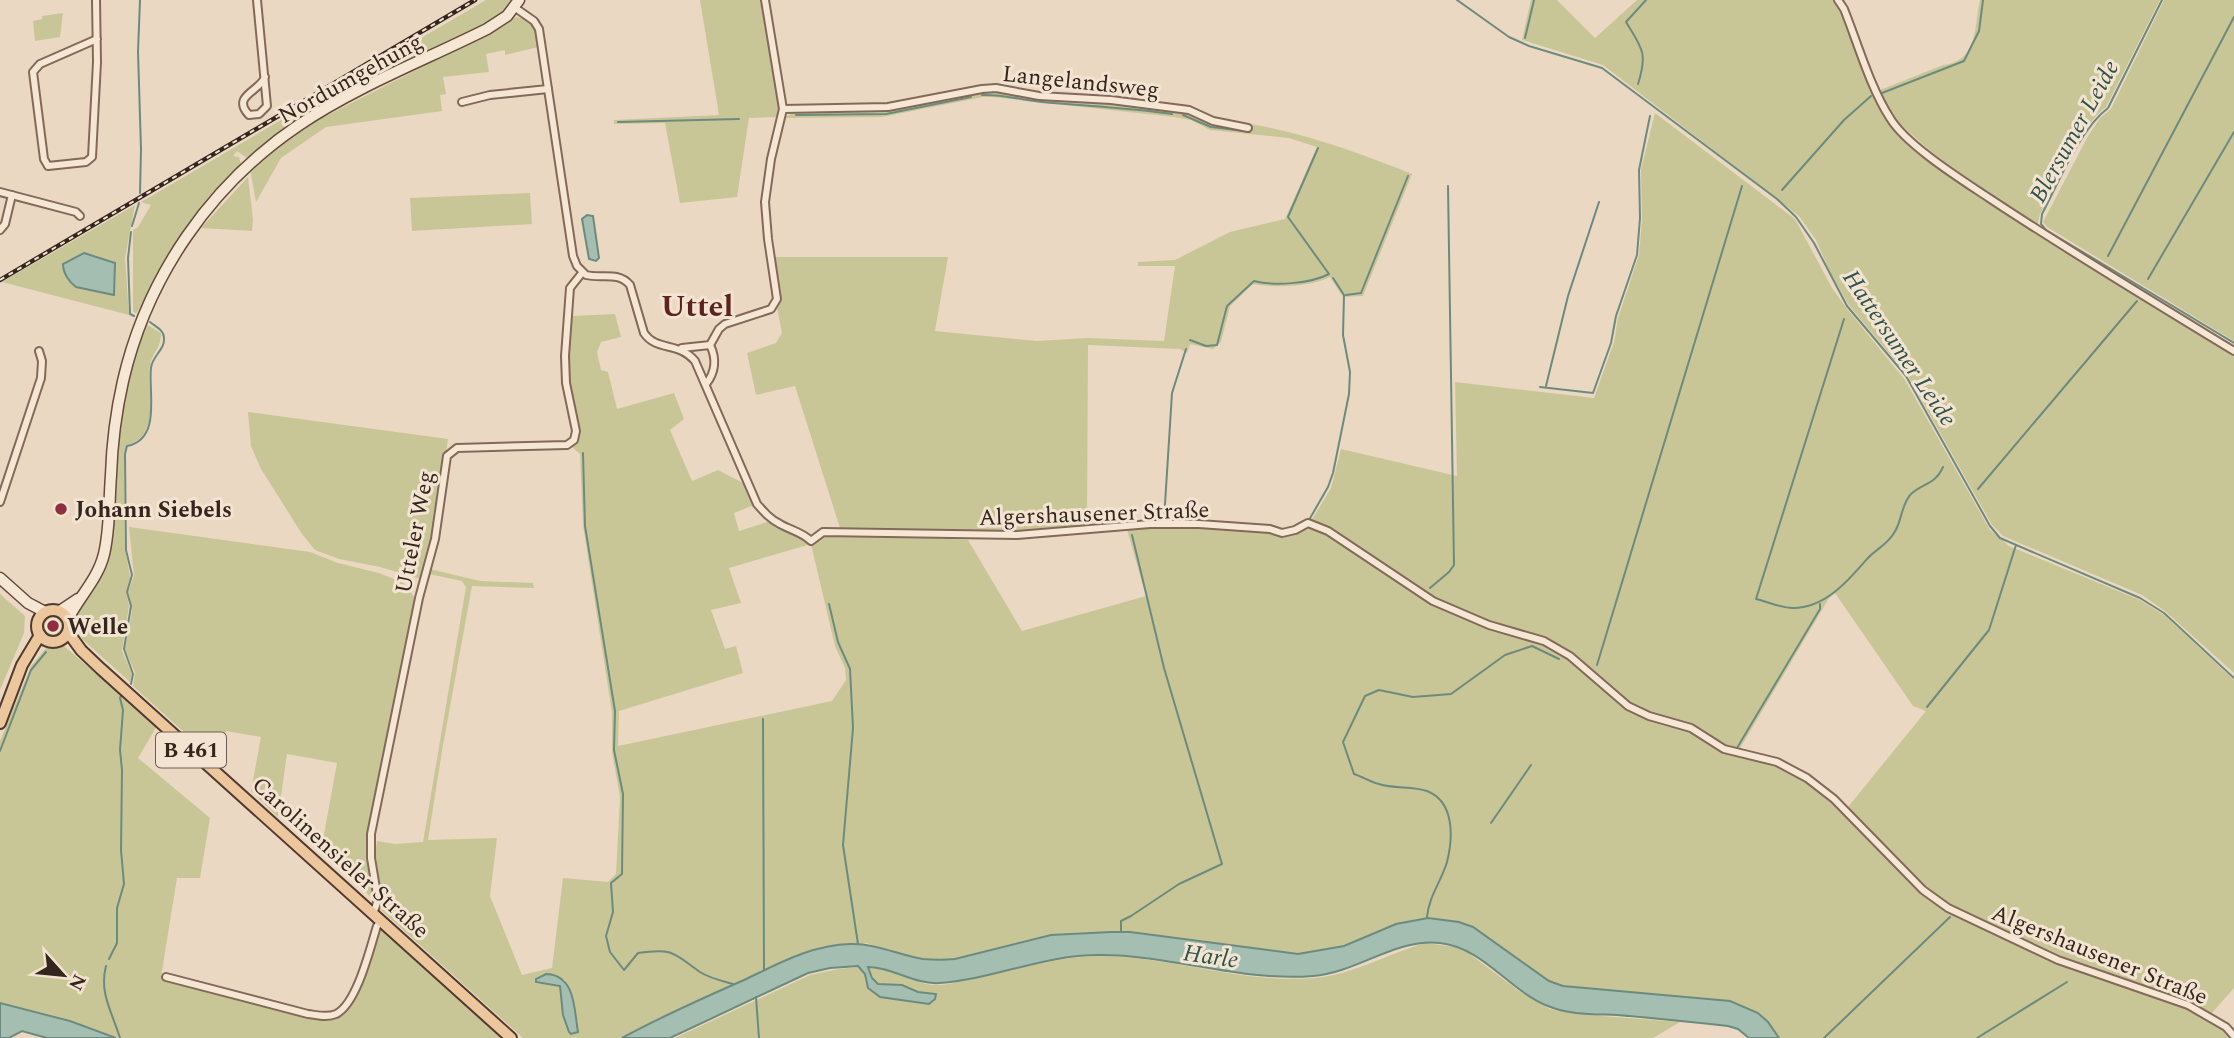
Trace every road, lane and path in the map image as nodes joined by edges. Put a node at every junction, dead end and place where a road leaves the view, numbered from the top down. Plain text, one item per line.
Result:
1 (96, 0) edge
2 (257, 0) edge
3 (765, 0) edge
4 (1839, 0) edge
5 (516, 4) edge
6 (97, 39) junction
7 (265, 77) junction
8 (548, 89) junction
9 (462, 102) dead end
10 (783, 109) junction
11 (1248, 128) dead end
12 (0, 192) edge
13 (12, 195) junction
14 (80, 216) dead end
15 (0, 230) edge
16 (583, 273) junction
17 (710, 345) junction
18 (680, 349) junction
19 (39, 351) dead end
20 (2234, 351) edge
21 (706, 384) junction
22 (0, 502) edge
23 (0, 578) edge
24 (42, 615) junction
25 (64, 615) junction
26 (65, 636) junction
27 (43, 638) junction
28 (0, 723) edge
29 (377, 918) junction
30 (166, 976) dead end
31 (2234, 1036) edge
32 (511, 1038) edge

1 - 6 street
2 - 7 street
3 - 10 street
4 - 20 street
5 - 8 street
5 - 25 main road, Nordumgehung
6 - 6 street
7 - 7 street
8 - 9 street
8 - 16 street
10 - 11 street, Langelandsweg
10 - 17 street
12 - 13 street
13 - 14 street
13 - 15 street
16 - 18 street, Algershausener Straße
16 - 29 street, Utteler Weg
17 - 18 street
17 - 21 street
18 - 21 street, Algershausener Straße
19 - 22 street
21 - 31 street, Algershausener Straße
23 - 24 main road
24 - 25 main road
24 - 27 main road
25 - 26 main road, Nordumgehung
26 - 27 main road
26 - 29 main road, Carolinensieler Straße / B 461
27 - 28 main road
29 - 30 street
29 - 32 main road, Carolinensieler Straße / B 461

